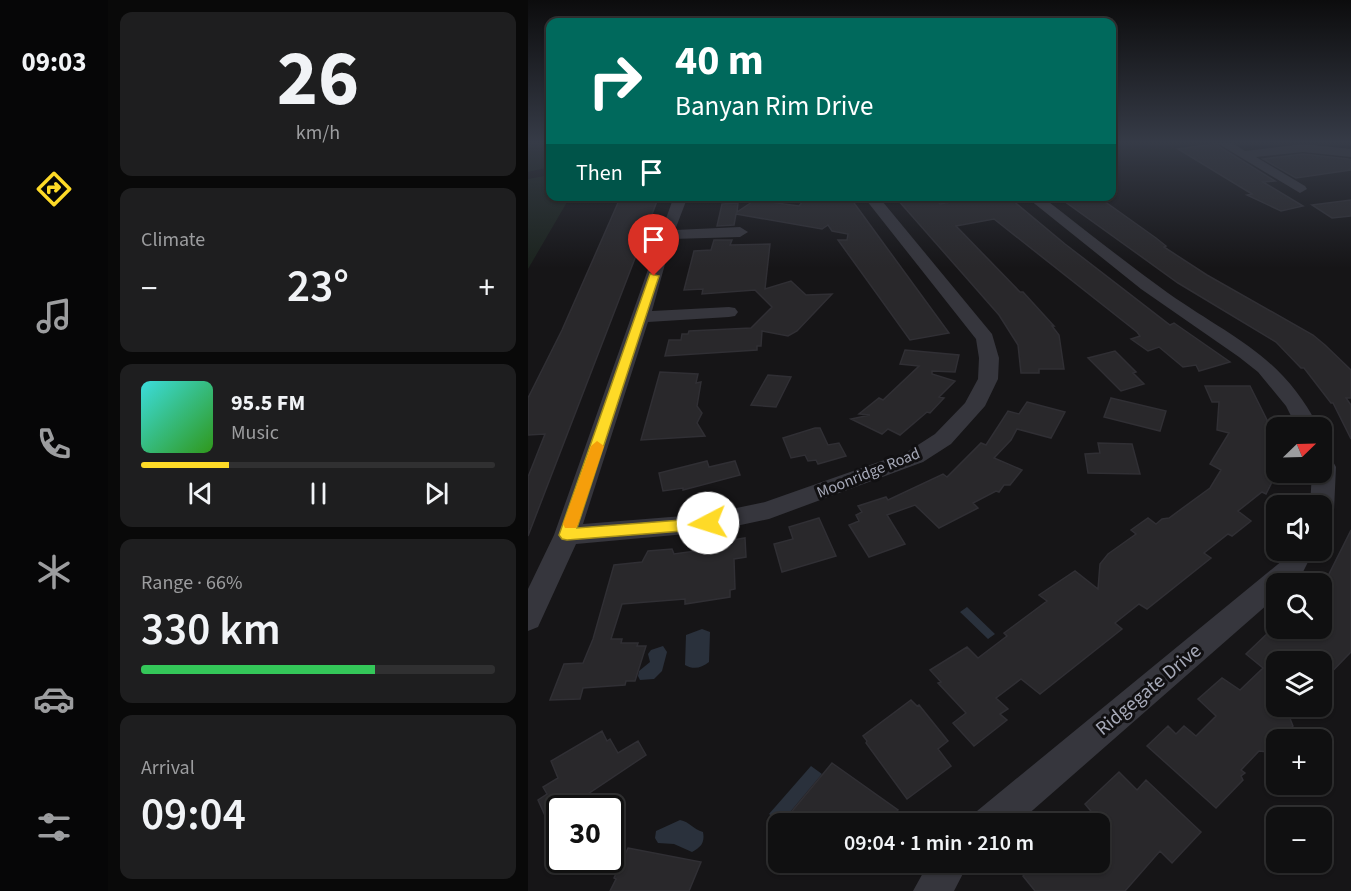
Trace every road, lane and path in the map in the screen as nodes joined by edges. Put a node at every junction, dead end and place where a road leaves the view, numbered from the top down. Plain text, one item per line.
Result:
1 (1293, 185) edge
2 (1300, 189) dead end
3 (679, 201) edge
4 (874, 201) edge
5 (1038, 201) edge
6 (740, 232) dead end
7 (666, 236) junction
8 (729, 312) dead end
9 (641, 317) junction
10 (1302, 417) edge
11 (567, 535) junction
12 (1296, 561) edge
13 (528, 619) edge
14 (1003, 813) edge
15 (944, 873) edge
16 (932, 891) edge

1 - 2 street
3 - 7 street
4 - 11 street, Moonridge Road
5 - 10 street
6 - 7 street
7 - 9 street
8 - 9 street
9 - 11 street
11 - 13 street
12 - 14 street, Ridgegate Drive
15 - 16 street

